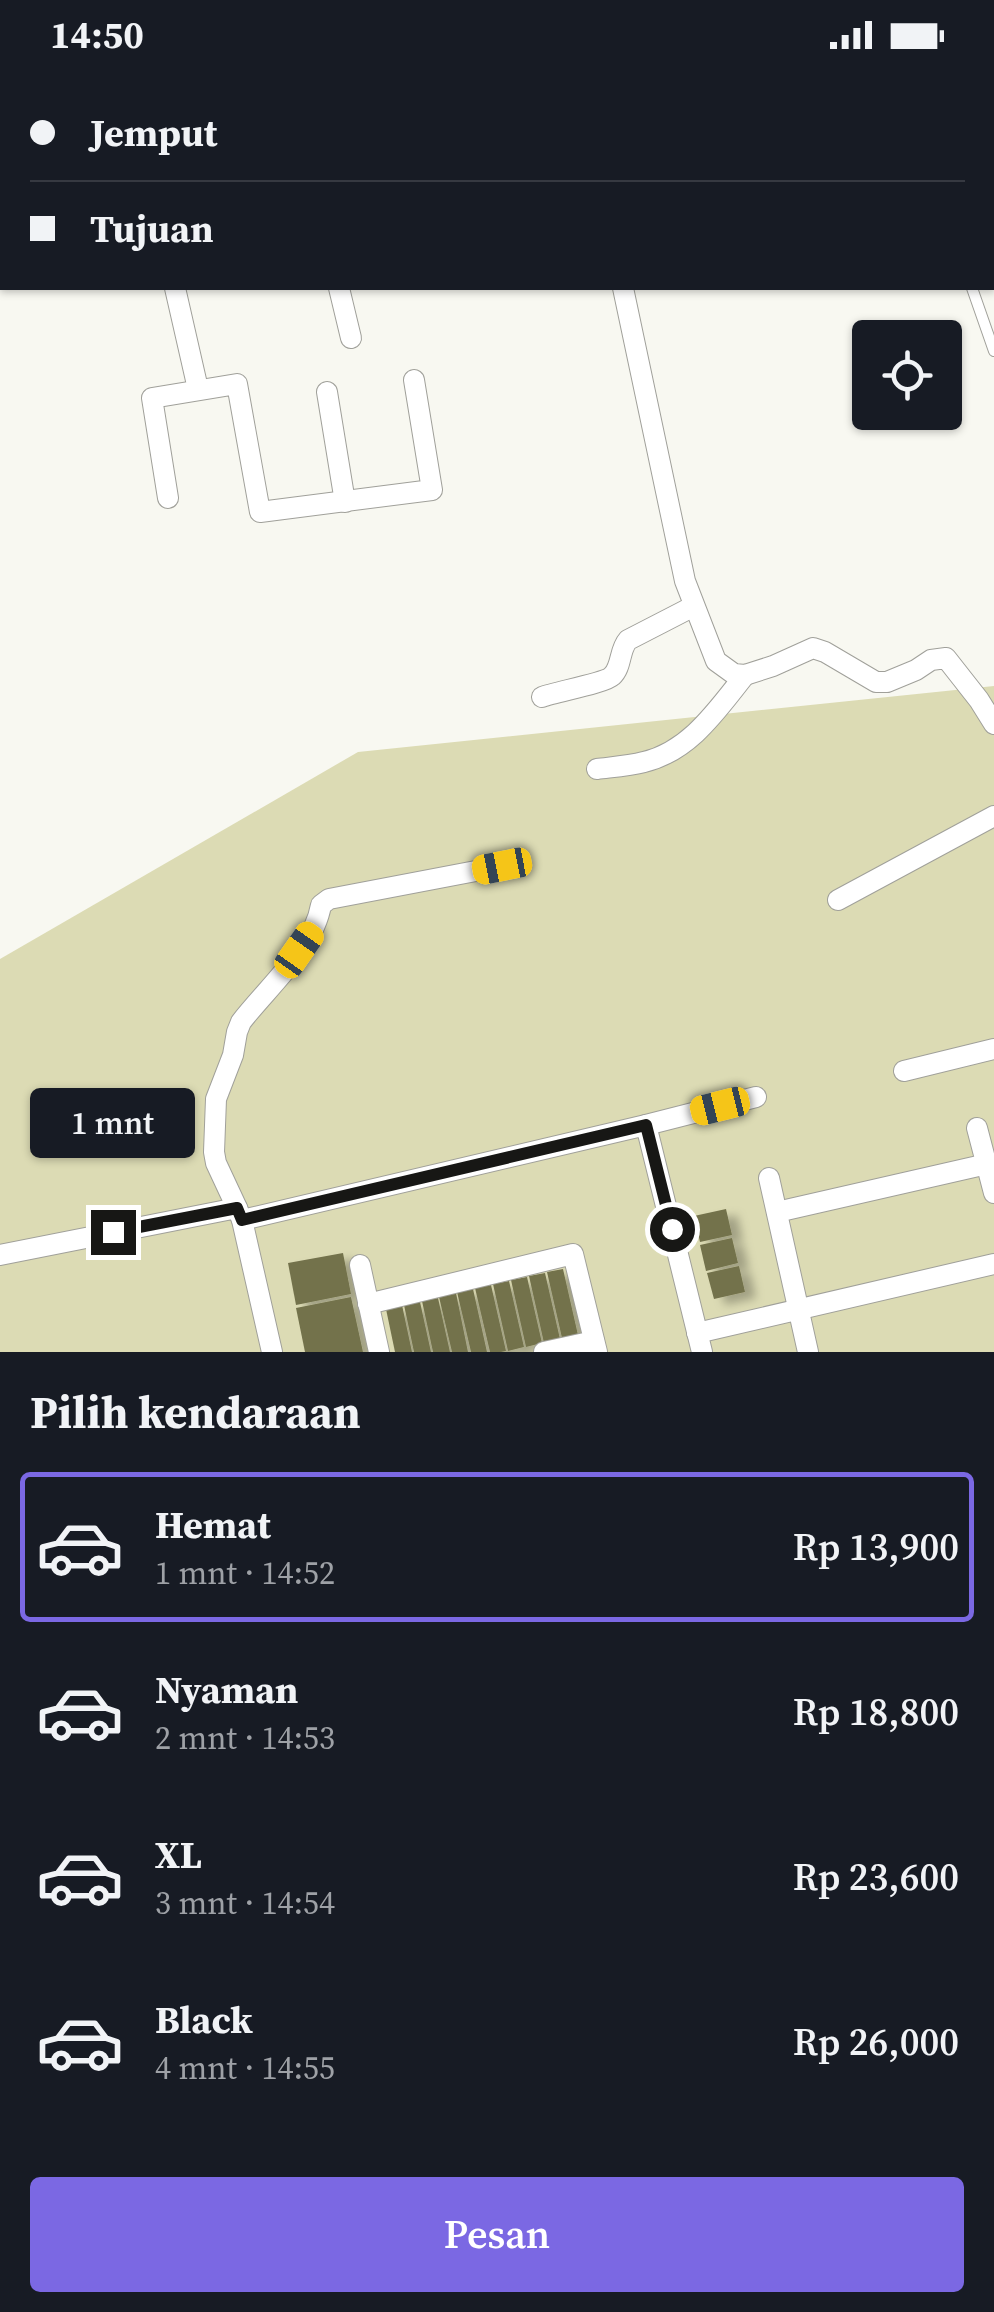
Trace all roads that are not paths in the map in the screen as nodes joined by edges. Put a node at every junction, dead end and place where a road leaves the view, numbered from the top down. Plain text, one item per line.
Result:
1 (175, 290) edge
2 (340, 290) edge
3 (623, 290) edge
4 (973, 290) edge
5 (352, 338) dead end
6 (994, 351) edge
7 (414, 380) dead end
8 (198, 389) junction
9 (327, 392) dead end
10 (168, 498) dead end
11 (345, 502) junction
12 (694, 606) junction
13 (744, 675) junction
14 (542, 697) dead end
15 (994, 724) edge
16 (597, 769) dead end
17 (994, 816) edge
18 (502, 866) dead end
19 (838, 900) dead end
20 (994, 1049) edge
21 (904, 1071) dead end
22 (756, 1098) dead end
23 (646, 1125) junction
24 (977, 1128) dead end
25 (986, 1164) junction
26 (769, 1178) dead end
27 (994, 1193) edge
28 (777, 1212) junction
29 (239, 1214) junction
30 (0, 1255) edge
31 (994, 1264) edge
32 (360, 1265) dead end
33 (368, 1304) junction
34 (798, 1309) junction
35 (700, 1343) edge
36 (595, 1346) edge
37 (272, 1352) edge
38 (378, 1352) edge
39 (544, 1352) edge
40 (808, 1352) edge

1 - 8 street
2 - 5 street
3 - 12 street
4 - 6 lane
7 - 11 street
8 - 10 street
8 - 11 street
9 - 11 street
12 - 13 street
12 - 14 street
13 - 15 street
13 - 16 street
17 - 19 street
18 - 29 street
20 - 21 street
22 - 23 street
23 - 29 street
23 - 35 street
24 - 25 street
25 - 27 street
25 - 28 street
26 - 28 street
28 - 34 street
29 - 30 street
29 - 37 street
31 - 34 street
32 - 33 street
33 - 36 street
33 - 38 street
34 - 35 street
34 - 40 street
36 - 39 street

